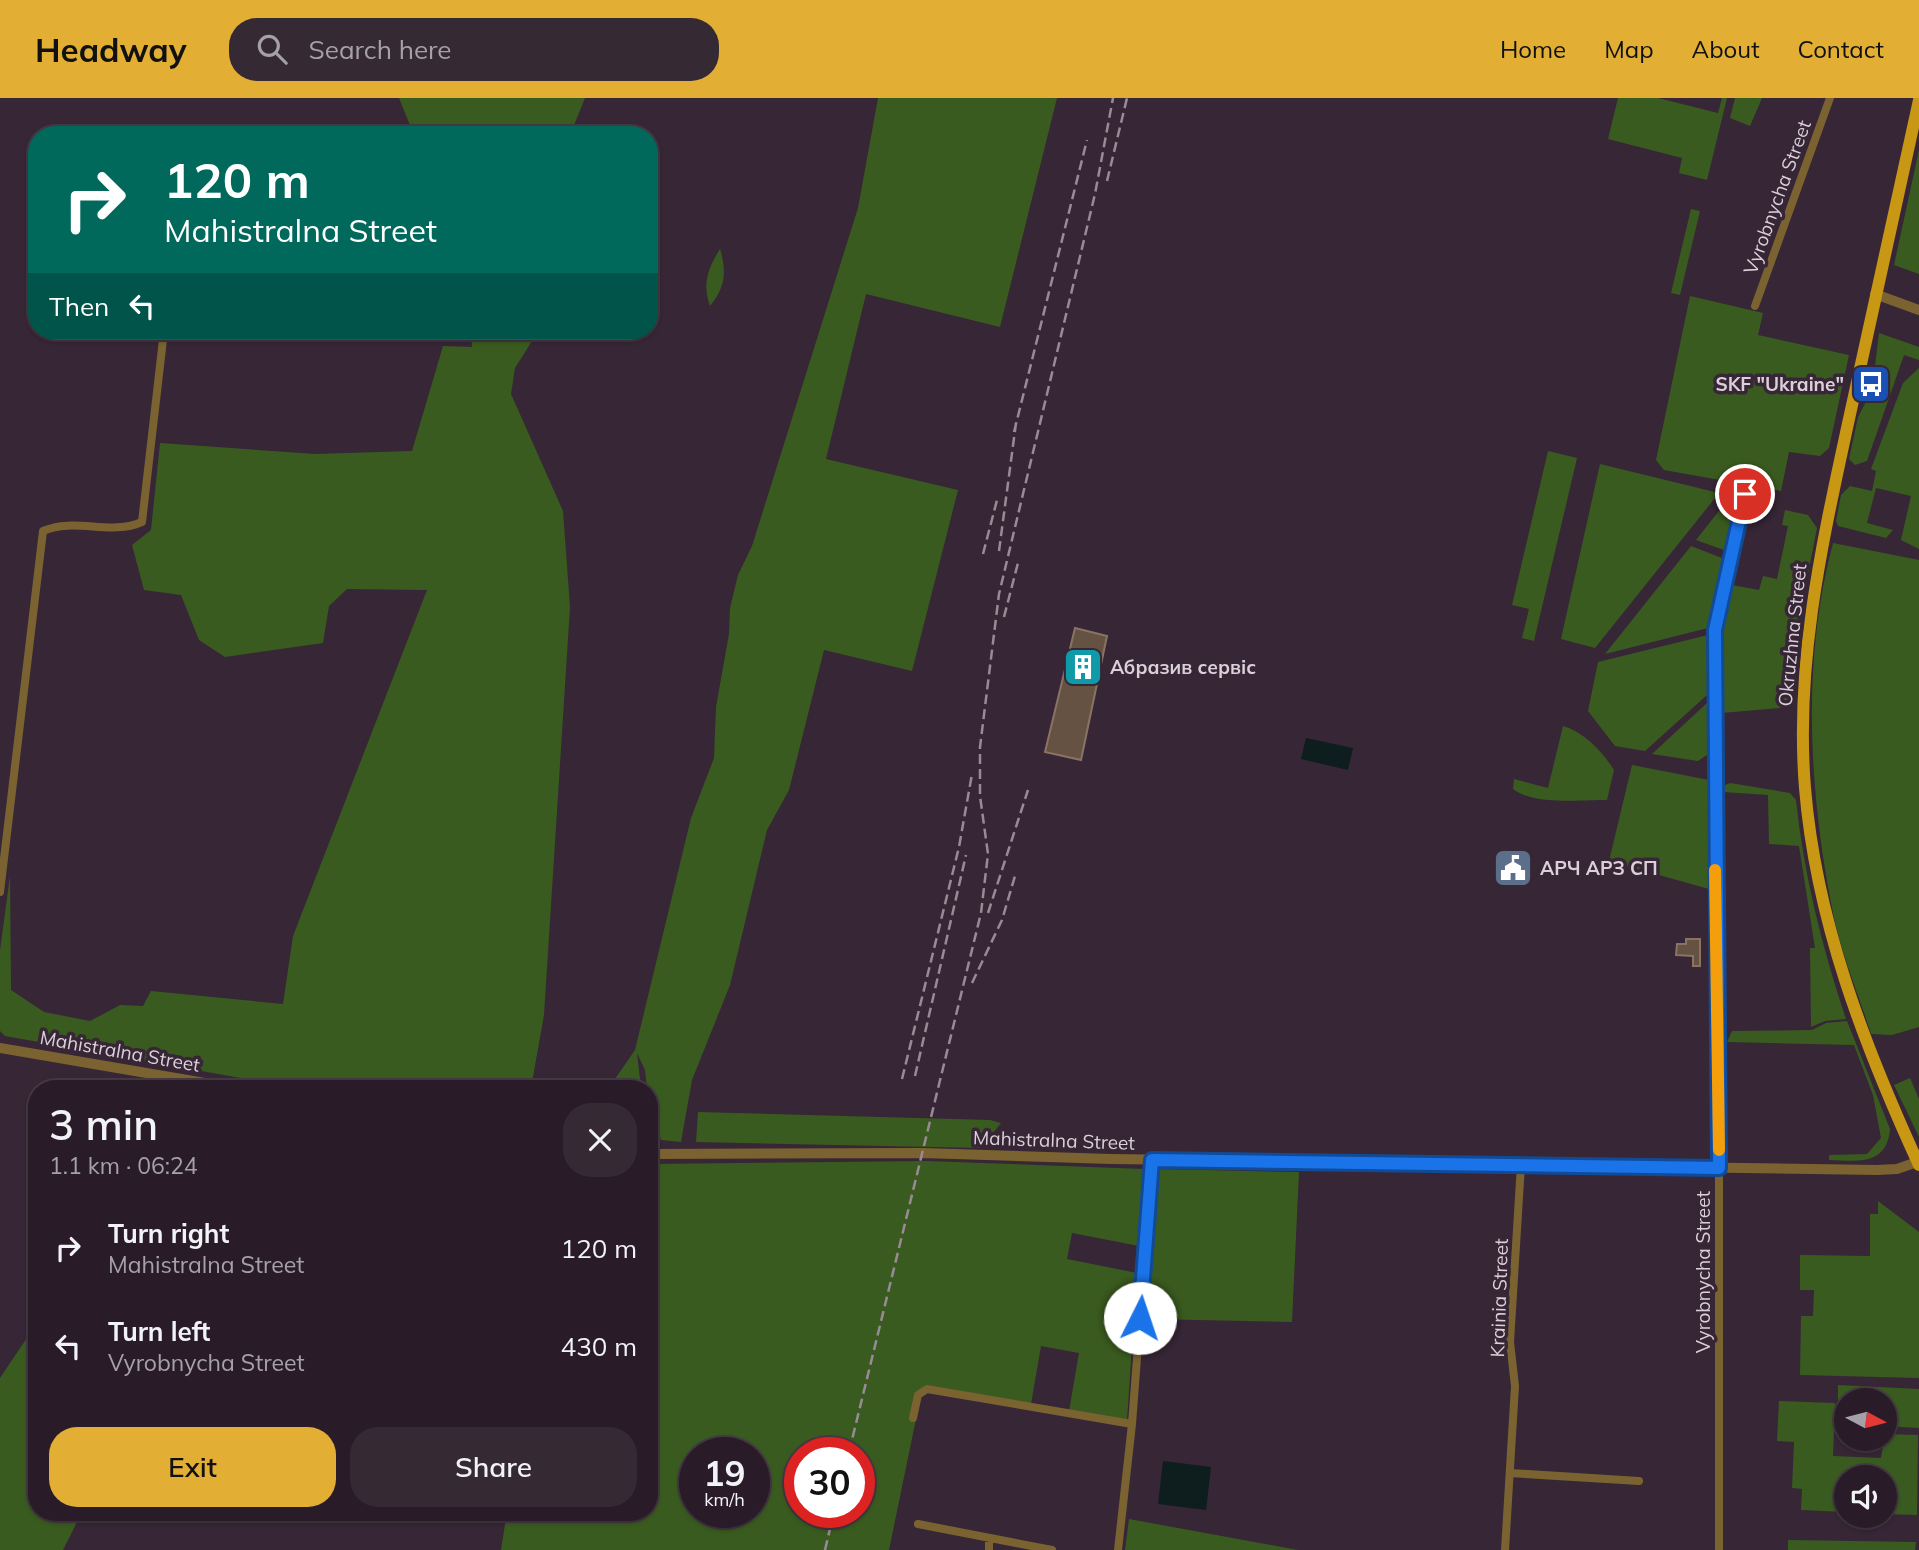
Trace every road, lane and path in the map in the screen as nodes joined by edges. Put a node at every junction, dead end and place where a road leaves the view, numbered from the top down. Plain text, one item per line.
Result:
1 (1829, 98) edge
2 (1919, 100) edge
3 (1875, 294) junction
4 (1755, 306) dead end
5 (1919, 310) edge
6 (163, 340) edge
7 (1745, 494) dead end
8 (0, 892) edge
9 (0, 1048) edge
10 (187, 1080) edge
11 (658, 1154) edge
12 (1152, 1160) junction
13 (1918, 1163) edge
14 (1521, 1165) junction
15 (1719, 1168) junction
16 (913, 1418) dead end
17 (1132, 1424) junction
18 (1510, 1473) junction
19 (1639, 1481) dead end
20 (918, 1524) dead end
21 (989, 1538) junction
22 (989, 1550) edge
23 (1052, 1550) edge
24 (1118, 1550) edge
25 (1505, 1550) edge
26 (1718, 1550) edge

1 - 4 street, Vyrobnycha Street
2 - 3 main road, Okruzhna Street
3 - 5 street
3 - 13 main road, Okruzhna Street
6 - 8 street
7 - 15 street, Vyrobnycha Street
9 - 10 street, Mahistralna Street
11 - 12 street, Mahistralna Street
12 - 14 street, Mahistralna Street
12 - 17 street
13 - 15 street, Mahistralna Street
14 - 15 street, Mahistralna Street
14 - 18 street, Krainia Street
15 - 26 street, Vyrobnycha Street
16 - 17 street
17 - 24 street
18 - 19 street
18 - 25 street, Krainia Street
20 - 21 street
21 - 22 street
21 - 23 street

